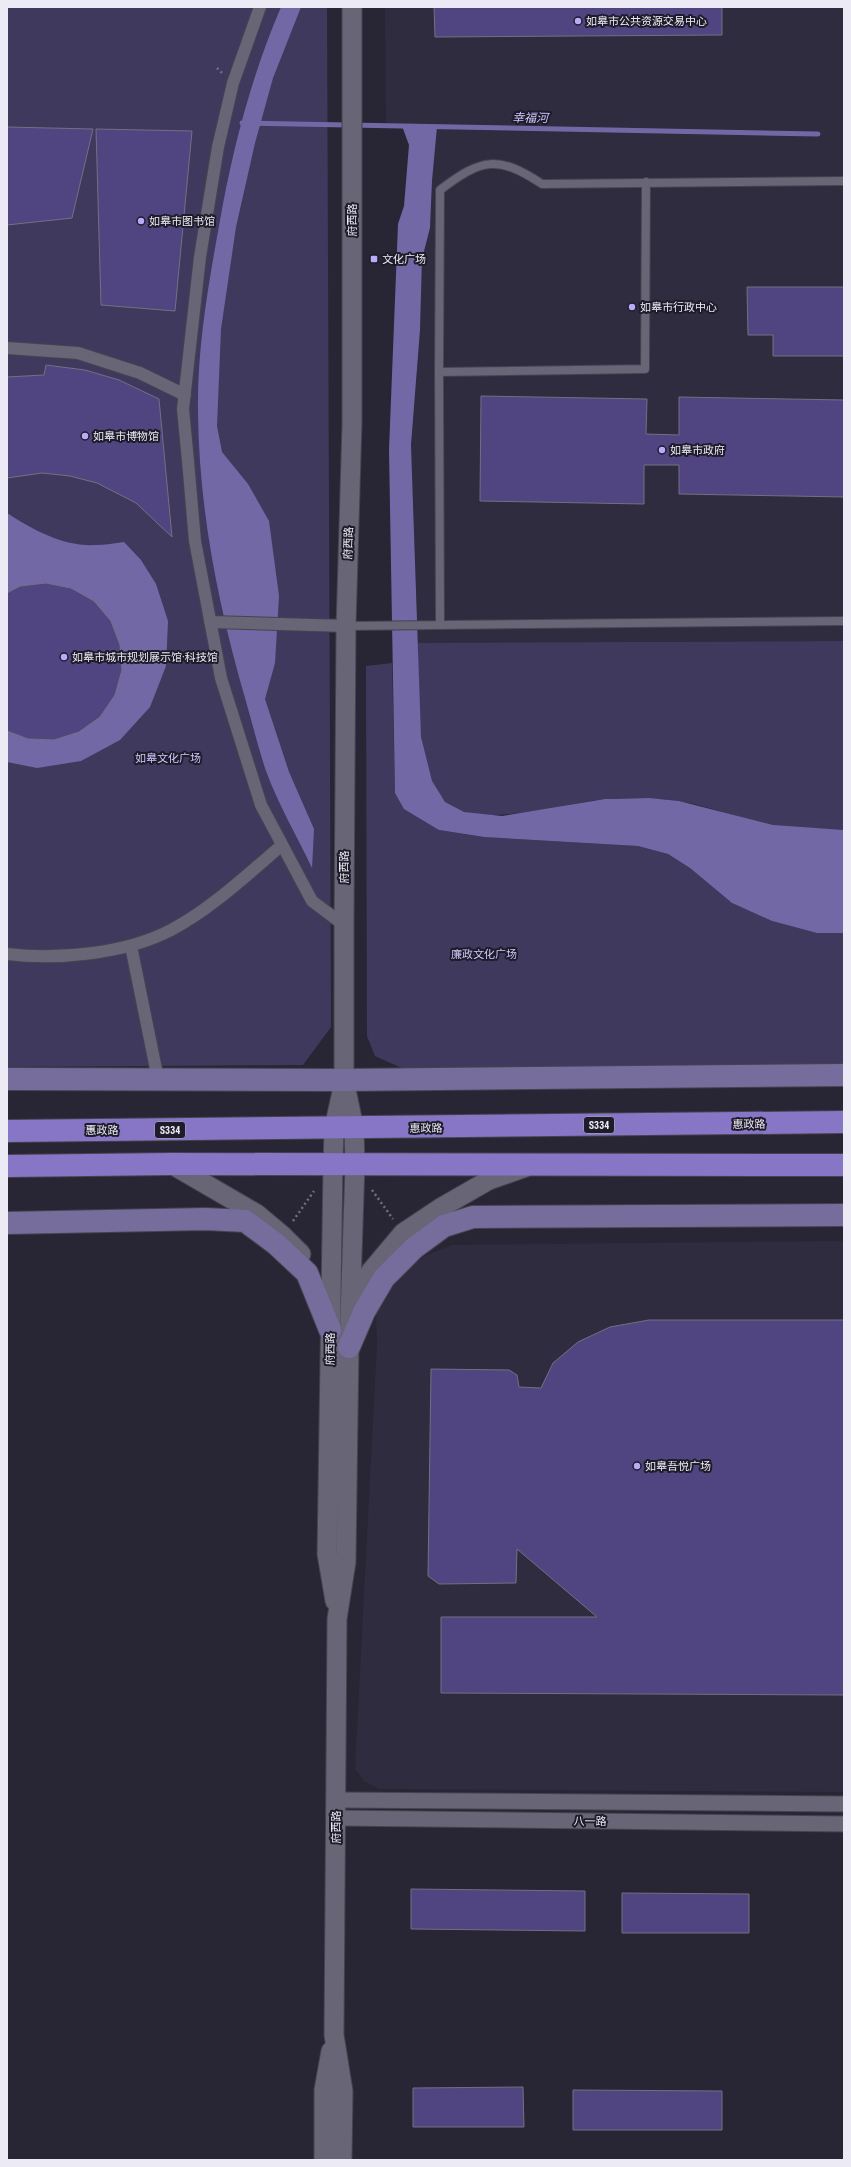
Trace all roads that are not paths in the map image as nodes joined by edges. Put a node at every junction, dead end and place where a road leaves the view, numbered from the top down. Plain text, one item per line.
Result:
1 (260, 7) edge
2 (352, 7) edge
3 (844, 181) edge
4 (646, 182) junction
5 (7, 348) edge
6 (439, 372) junction
7 (185, 395) junction
8 (844, 621) edge
9 (210, 622) junction
10 (440, 624) junction
11 (346, 626) junction
12 (282, 846) junction
13 (344, 925) junction
14 (131, 946) junction
15 (7, 954) edge
16 (844, 1075) edge
17 (7, 1079) edge
18 (158, 1079) junction
19 (344, 1080) junction
20 (844, 1122) edge
21 (344, 1128) junction
22 (7, 1131) edge
23 (171, 1164) junction
24 (333, 1165) junction
25 (355, 1165) junction
26 (844, 1165) edge
27 (7, 1166) edge
28 (528, 1166) junction
29 (844, 1215) edge
30 (7, 1223) edge
31 (331, 1299) junction
32 (350, 1306) junction
33 (330, 1330) junction
34 (349, 1347) junction
35 (338, 1619) junction
36 (844, 1804) edge
37 (336, 1809) junction
38 (844, 1824) edge
39 (334, 2036) junction
40 (324, 2160) edge
41 (342, 2160) edge

1 - 7 street
2 - 11 street, 府西路
3 - 4 lane
4 - 6 lane
4 - 6 lane
5 - 7 street
6 - 10 lane
7 - 9 street
8 - 10 lane
9 - 11 street
9 - 12 street
10 - 11 lane
11 - 13 street, 府西路
12 - 13 street
12 - 14 street
13 - 19 street, 府西路
14 - 15 street
14 - 18 street
16 - 19 main road
17 - 18 main road
18 - 19 main road
19 - 21 street, 府西路
20 - 21 main road, 惠政路 / S334
21 - 22 main road, 惠政路 / S334
21 - 24 street, 府西路
21 - 25 street, 府西路
23 - 24 main road
23 - 27 main road
23 - 31 street
24 - 25 main road
24 - 31 street, 府西路
25 - 28 main road
25 - 32 street, 府西路
26 - 28 main road
28 - 32 street
29 - 34 main road
30 - 33 main road
31 - 33 street, 府西路
32 - 34 street, 府西路
33 - 35 street, 府西路
34 - 35 street, 府西路
35 - 37 street, 府西路
36 - 37 street, 八一路
37 - 38 street, 八一路
37 - 39 street, 府西路
39 - 40 street, 府西路
39 - 41 street, 府西路

